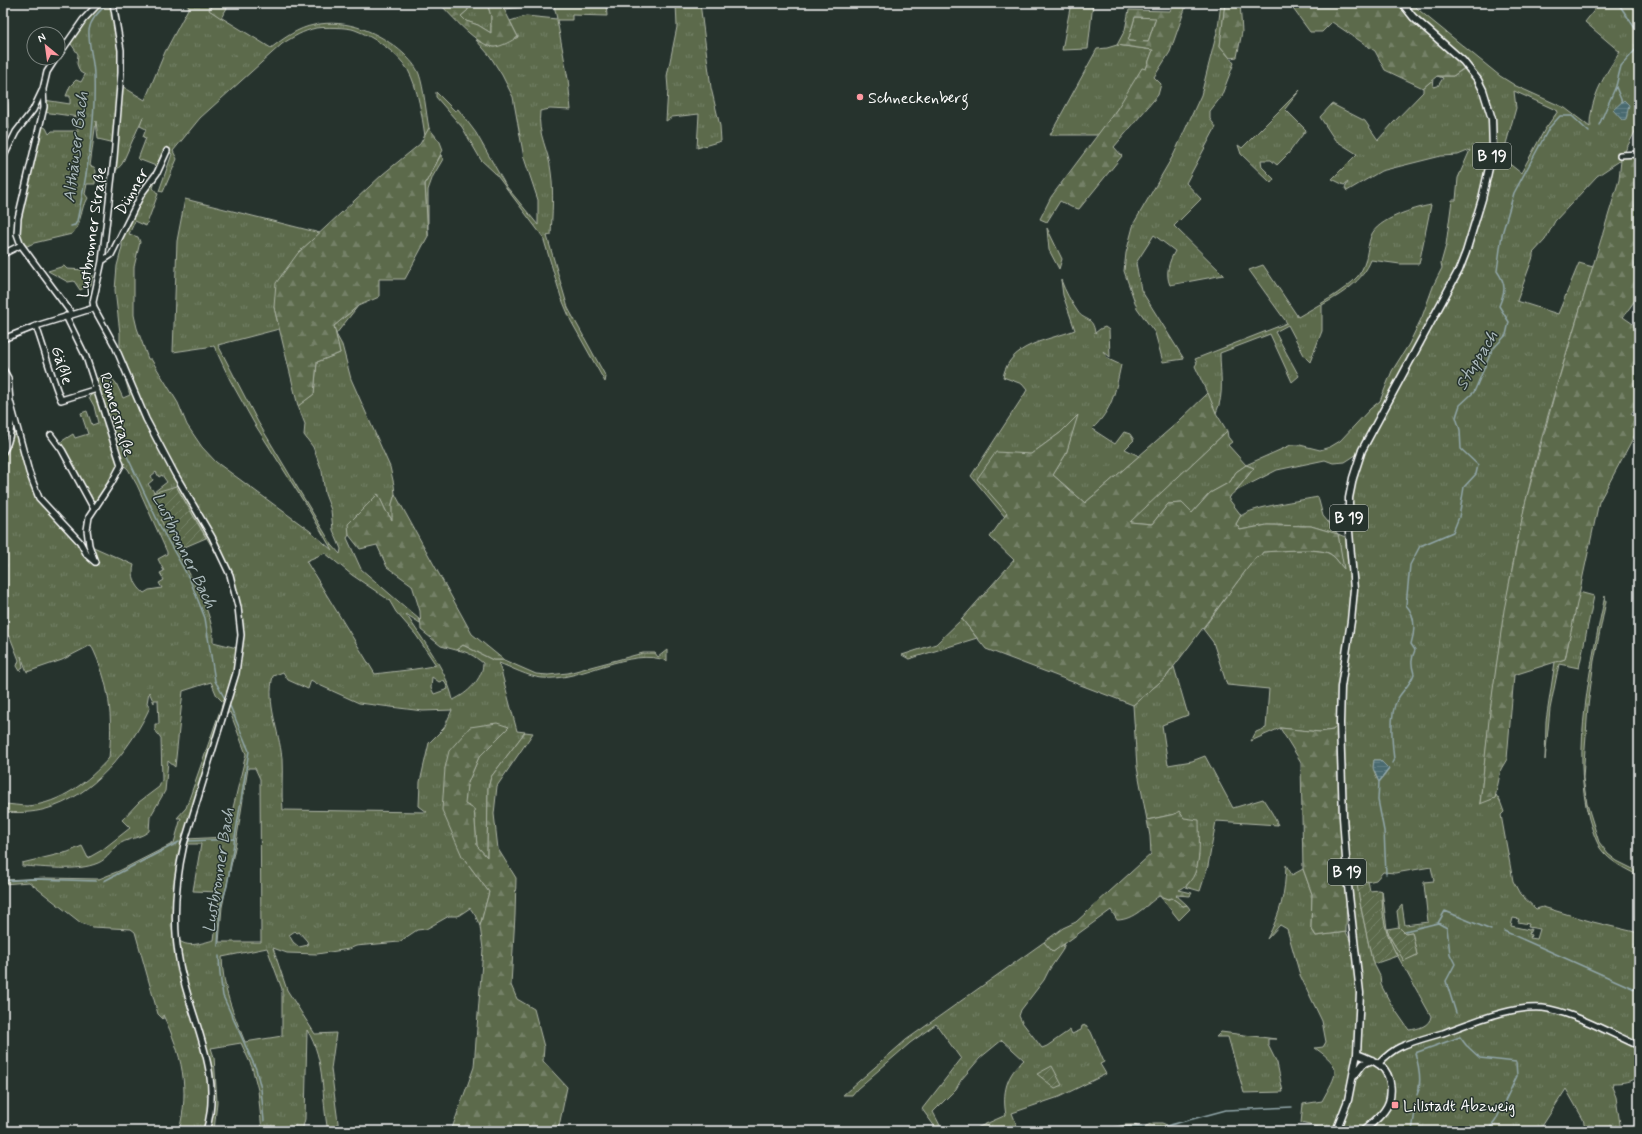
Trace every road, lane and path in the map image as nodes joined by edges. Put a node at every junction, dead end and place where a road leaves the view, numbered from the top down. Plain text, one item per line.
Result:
1 (99, 3) edge
2 (113, 3) edge
3 (1402, 3) edge
4 (66, 44) edge
5 (52, 66) edge
6 (43, 89) junction
7 (167, 151) dead end
8 (1639, 154) edge
9 (1620, 155) dead end
10 (3, 158) edge
11 (21, 245) junction
12 (3, 254) edge
13 (102, 261) junction
14 (94, 308) junction
15 (72, 314) junction
16 (66, 316) junction
17 (36, 326) junction
18 (3, 339) edge
19 (3, 368) edge
20 (97, 390) junction
21 (10, 401) junction
22 (51, 435) dead end
23 (3, 452) edge
24 (94, 509) junction
25 (1639, 1046) edge
26 (1357, 1054) junction
27 (1372, 1060) junction
28 (1378, 1064) junction
29 (1351, 1081) junction
30 (206, 1131) edge
31 (1336, 1131) edge
32 (1363, 1131) edge

1 - 4 street
2 - 13 street, Lustbronner Straße
3 - 26 main road, B 19
5 - 6 street
6 - 10 street
6 - 11 street
7 - 13 street, Dünner
8 - 9 street
11 - 12 street
11 - 15 street
13 - 14 street, Lustbronner Straße
14 - 15 street
14 - 30 street, Lustbronner Straße
15 - 16 street
16 - 17 street
16 - 20 street, Römerstraße
17 - 18 street
17 - 20 street, Gäßle
19 - 21 street
20 - 24 street, Römerstraße
21 - 23 street
21 - 24 street, Römerstraße
22 - 24 street
25 - 28 street
26 - 27 main road
26 - 29 main road
27 - 28 main road
27 - 29 main road
28 - 32 main road
29 - 31 main road

